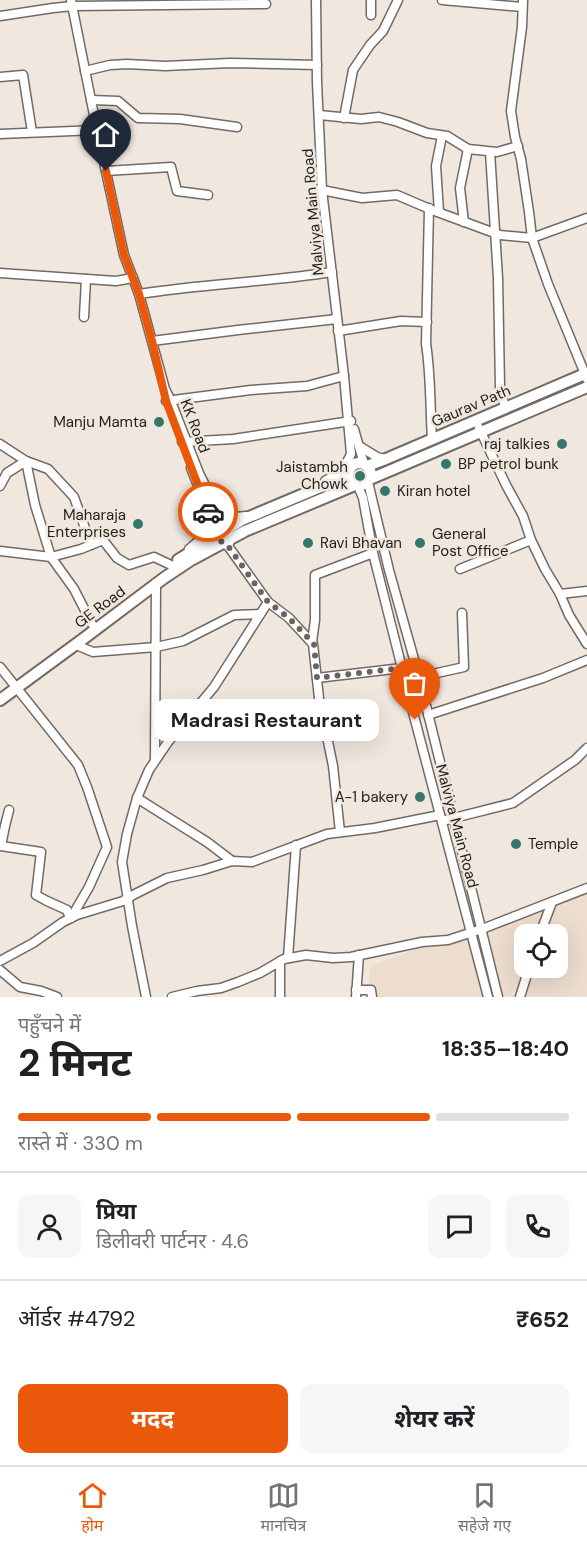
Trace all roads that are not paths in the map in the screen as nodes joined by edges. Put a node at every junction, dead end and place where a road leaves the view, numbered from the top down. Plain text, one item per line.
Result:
1 (316, 0) edge
2 (371, 0) edge
3 (398, 0) edge
4 (442, 0) edge
5 (72, 3) edge
6 (523, 3) edge
7 (266, 4) dead end
8 (371, 15) dead end
9 (0, 16) edge
10 (317, 65) junction
11 (85, 70) junction
12 (0, 77) edge
13 (91, 100) junction
14 (319, 115) junction
15 (344, 118) junction
16 (237, 127) dead end
17 (97, 130) junction
18 (32, 132) junction
19 (0, 134) edge
20 (442, 136) junction
21 (518, 146) junction
22 (468, 149) junction
23 (490, 152) junction
24 (106, 171) junction
25 (322, 190) junction
26 (208, 195) dead end
27 (429, 208) junction
28 (439, 212) junction
29 (587, 218) edge
30 (464, 222) junction
31 (496, 234) junction
32 (532, 238) junction
33 (332, 272) junction
34 (0, 273) edge
35 (133, 278) junction
36 (86, 279) junction
37 (139, 294) junction
38 (84, 317) dead end
39 (337, 319) junction
40 (427, 322) junction
41 (338, 331) junction
42 (152, 341) junction
43 (586, 375) edge
44 (344, 376) junction
45 (587, 387) edge
46 (168, 400) junction
47 (505, 408) junction
48 (350, 421) junction
49 (475, 421) junction
50 (481, 432) junction
51 (432, 439) junction
52 (184, 442) junction
53 (0, 444) edge
54 (359, 446) junction
55 (387, 459) junction
56 (26, 461) junction
57 (365, 465) junction
58 (348, 474) junction
59 (363, 483) junction
60 (0, 486) edge
61 (303, 494) junction
62 (209, 514) junction
63 (220, 515) junction
64 (253, 515) junction
65 (225, 538) junction
66 (531, 540) junction
67 (91, 545) junction
68 (0, 551) edge
69 (374, 553) junction
70 (51, 557) junction
71 (181, 558) junction
72 (173, 568) junction
73 (460, 568) dead end
74 (156, 584) junction
75 (587, 591) edge
76 (560, 594) junction
77 (268, 602) junction
78 (462, 613) dead end
79 (260, 614) junction
80 (92, 624) junction
81 (312, 642) junction
82 (587, 644) edge
83 (76, 645) junction
84 (156, 647) junction
85 (587, 660) edge
86 (0, 667) edge
87 (402, 668) junction
88 (419, 677) junction
89 (317, 678) junction
90 (14, 686) junction
91 (0, 692) edge
92 (0, 700) edge
93 (428, 715) junction
94 (587, 748) edge
95 (155, 761) junction
96 (137, 798) junction
97 (9, 810) dead end
98 (454, 817) junction
99 (441, 818) junction
100 (340, 832) junction
101 (296, 845) junction
102 (107, 847) junction
103 (232, 861) junction
104 (122, 862) junction
105 (587, 888) edge
106 (128, 898) junction
107 (552, 902) junction
108 (70, 918) junction
109 (544, 924) edge
110 (482, 929) junction
111 (470, 932) junction
112 (359, 955) junction
113 (284, 959) junction
114 (0, 961) edge
115 (0, 970) edge
116 (526, 978) edge
117 (356, 994) edge
118 (57, 997) edge
119 (146, 997) edge
120 (172, 997) edge
121 (280, 997) edge
122 (372, 997) edge
123 (488, 997) edge
124 (498, 997) edge
125 (520, 997) edge

1 - 10 street, Malviya Main Road
2 - 8 street
3 - 15 street
4 - 6 street
5 - 7 street
5 - 9 street
5 - 11 street, KK Road
6 - 21 street
10 - 11 street
10 - 14 street, Malviya Main Road
11 - 13 street, KK Road
12 - 18 street
13 - 16 street
13 - 17 street, KK Road
14 - 15 street
14 - 25 street, Malviya Main Road
15 - 20 street
17 - 18 street
17 - 24 street, KK Road
18 - 19 street
20 - 22 street
20 - 28 street
21 - 23 street
21 - 32 street
22 - 23 street
22 - 30 street
23 - 31 street
24 - 26 street
24 - 35 street, KK Road
25 - 27 street
25 - 33 street, Malviya Main Road
27 - 28 street
27 - 40 street
28 - 30 street
29 - 32 street
30 - 31 street
31 - 32 street
31 - 47 street
32 - 43 street
33 - 37 street
33 - 39 street, Malviya Main Road
34 - 36 street
35 - 36 street
35 - 37 street, KK Road
36 - 38 street
37 - 42 street, KK Road
39 - 41 street, Malviya Main Road
39 - 42 street
40 - 41 street
40 - 51 street
41 - 44 street, Malviya Main Road
42 - 46 street, KK Road
43 - 47 main road, Gaurav Path
44 - 46 street
44 - 48 street, Malviya Main Road
45 - 50 main road
46 - 52 street, KK Road
47 - 49 main road, Gaurav Path
48 - 52 street
48 - 54 street
48 - 61 street
49 - 50 street
49 - 51 main road, Gaurav Path
50 - 59 main road
50 - 66 street
51 - 55 main road, Gaurav Path
52 - 62 street, KK Road
52 - 63 street, KK Road
53 - 56 street
54 - 55 street
54 - 57 street
55 - 57 main road, Gaurav Path
56 - 60 street
56 - 67 street
56 - 70 street
57 - 58 main road
57 - 59 main road
58 - 59 main road
58 - 61 main road
59 - 65 main road
59 - 69 street, Malviya Main Road
59 - 88 street, Malviya Main Road
61 - 64 main road
62 - 65 street, KK Road
62 - 71 street
63 - 64 street
63 - 65 street, KK Road
64 - 65 main road
65 - 71 main road
65 - 72 main road, GE Road
65 - 77 street
66 - 73 street
66 - 76 street
67 - 70 street
67 - 72 street
68 - 70 street
69 - 81 street
69 - 87 street, Malviya Main Road
70 - 80 street
71 - 72 main road
72 - 74 main road, GE Road
72 - 80 main road
74 - 83 main road, GE Road
74 - 84 street
75 - 76 street
76 - 82 street
77 - 79 street
77 - 81 street
78 - 88 street
79 - 84 street
79 - 95 street
80 - 90 main road
81 - 89 street
83 - 84 street
83 - 90 main road, GE Road
84 - 95 street
85 - 93 street
86 - 90 street
87 - 89 street
87 - 99 street, Malviya Main Road
88 - 93 street, Malviya Main Road
89 - 100 street
90 - 91 main road
90 - 92 main road, GE Road
90 - 102 street
93 - 98 street, Malviya Main Road
94 - 98 street
95 - 96 street
96 - 103 street
96 - 104 street
97 - 108 street
98 - 99 street
98 - 110 street, Malviya Main Road
99 - 100 street
99 - 111 street, Malviya Main Road
100 - 101 street
101 - 103 street
101 - 113 street
102 - 104 street
102 - 108 street
103 - 106 street
104 - 106 street
105 - 107 street
106 - 108 street
106 - 119 street
107 - 109 street
107 - 110 street
108 - 114 street
110 - 111 street
110 - 124 street, Malviya Main Road
111 - 112 street
111 - 123 street, Malviya Main Road
112 - 113 street
112 - 117 street
113 - 120 street
113 - 121 street
115 - 118 street
116 - 125 street
117 - 122 street

